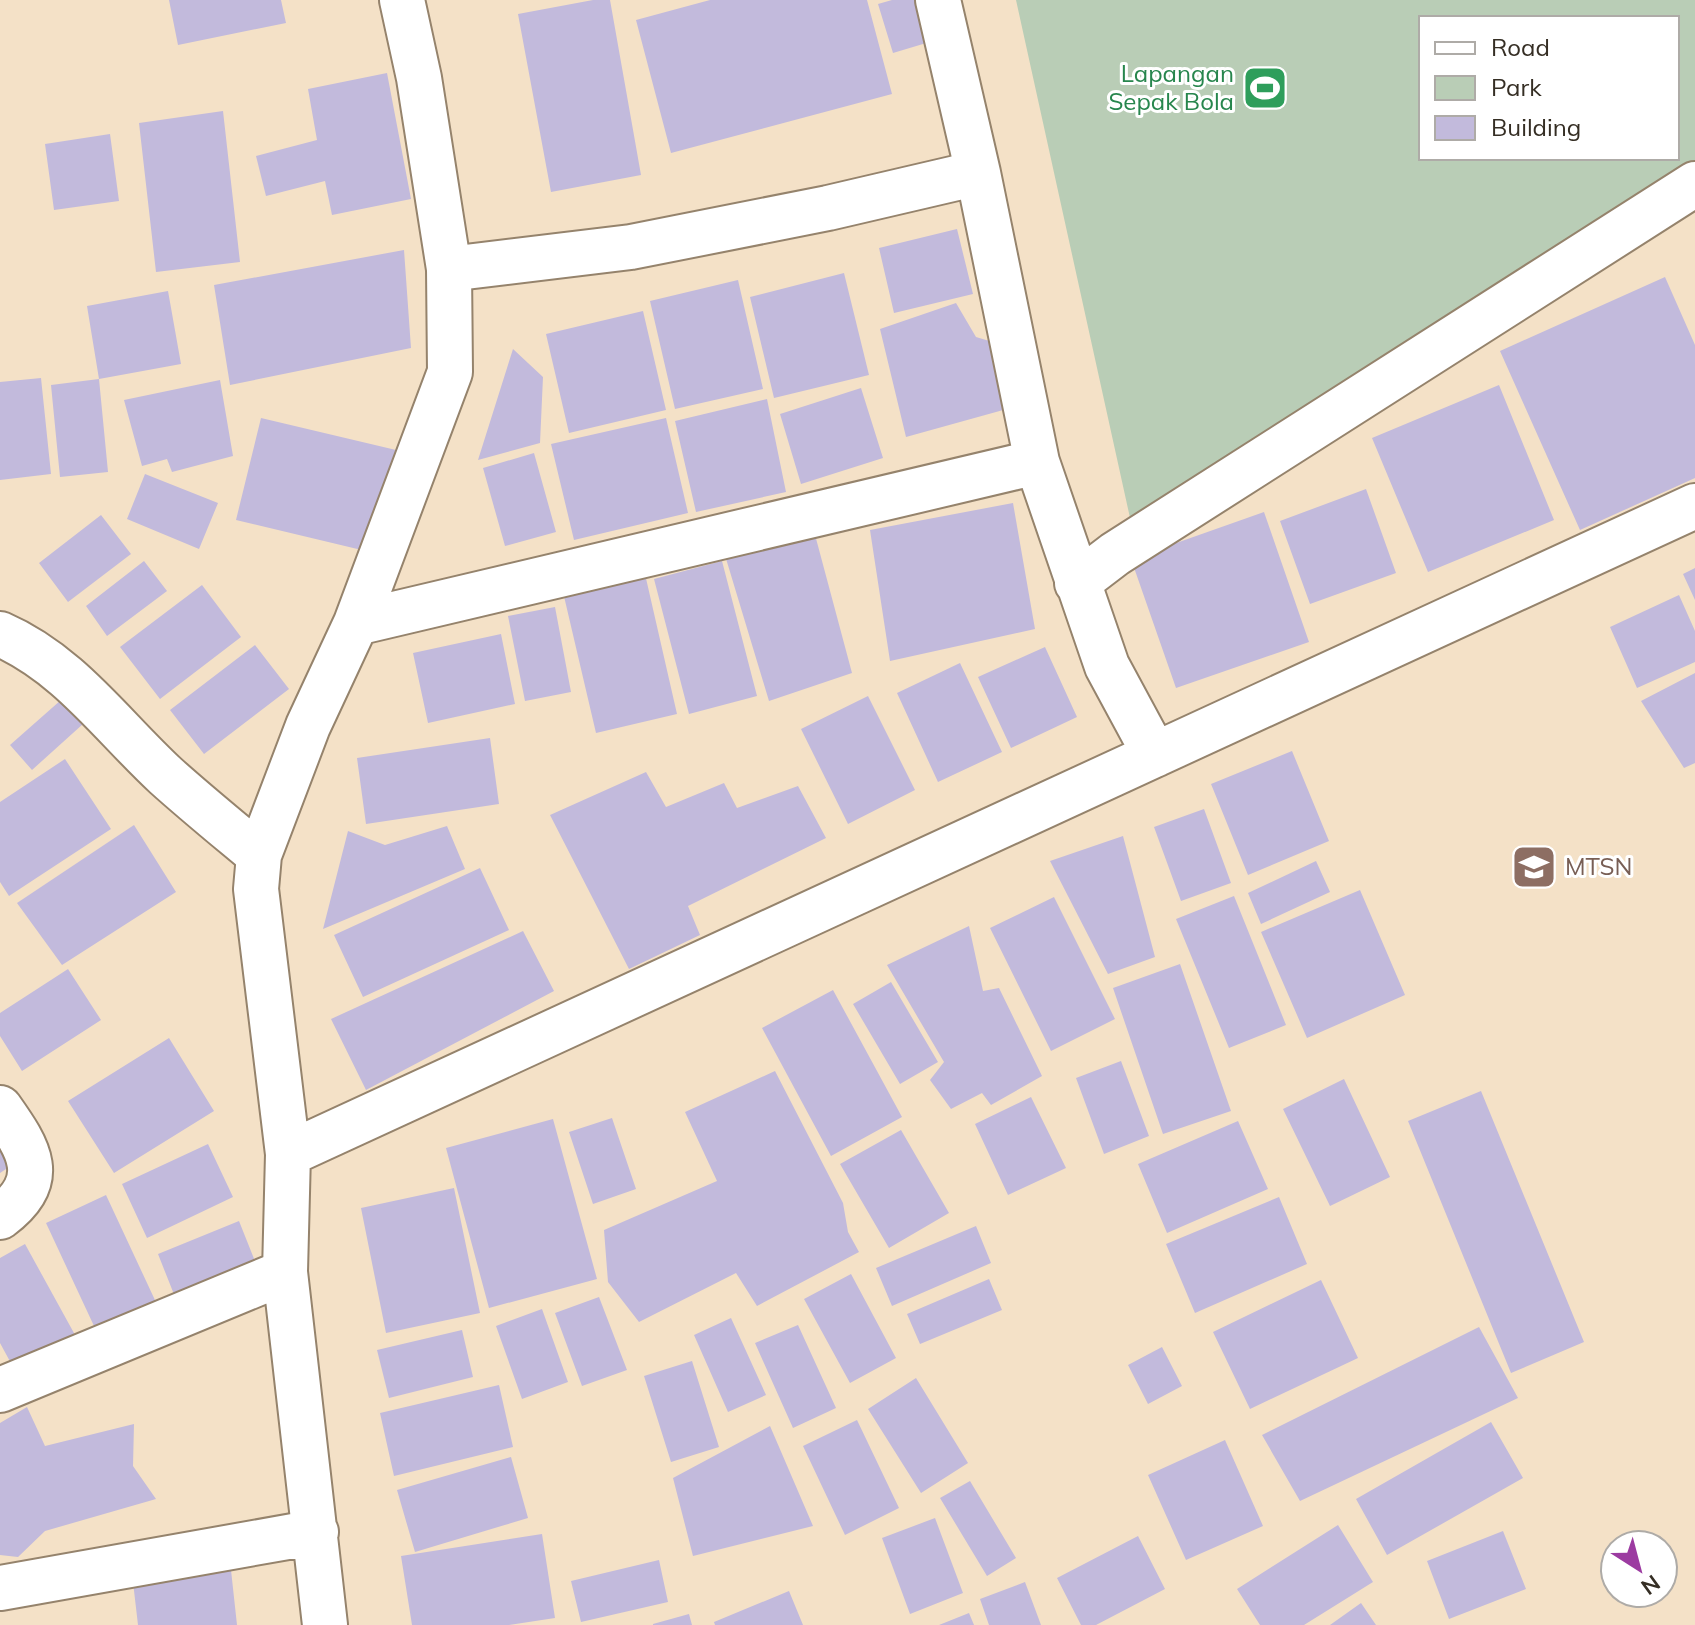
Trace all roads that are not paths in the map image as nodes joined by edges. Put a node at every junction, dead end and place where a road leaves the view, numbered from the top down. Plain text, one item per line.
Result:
1 (402, 0) edge
2 (938, 0) edge
3 (978, 173) junction
4 (1695, 184) edge
5 (449, 269) junction
6 (1037, 462) junction
7 (1695, 506) edge
8 (1077, 583) junction
9 (356, 623) junction
10 (0, 634) edge
11 (1155, 755) junction
12 (259, 855) junction
13 (0, 1108) edge
14 (288, 1154) junction
15 (0, 1217) edge
16 (285, 1272) junction
17 (0, 1390) edge
18 (316, 1532) junction
19 (0, 1588) edge
20 (325, 1625) edge

1 - 5 street
2 - 3 street
3 - 5 street
3 - 6 street
4 - 8 street
5 - 9 street
6 - 8 street
6 - 9 street
7 - 11 street
8 - 11 street
9 - 12 street
10 - 12 street
11 - 14 street
12 - 14 street
13 - 15 street
14 - 16 street
16 - 17 street
16 - 18 street
18 - 19 street
18 - 20 street

